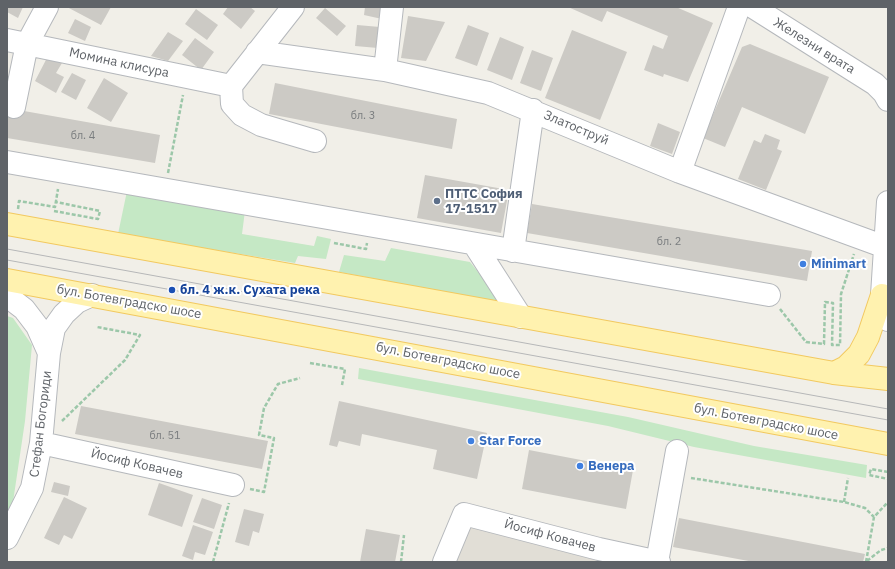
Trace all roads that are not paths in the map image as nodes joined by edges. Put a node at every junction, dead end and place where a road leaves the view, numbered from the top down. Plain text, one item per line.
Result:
1 (47, 7) edge
2 (293, 7) edge
3 (392, 7) edge
4 (739, 7) edge
5 (753, 7) edge
6 (17, 42) edge
7 (257, 52) junction
8 (385, 70) junction
9 (231, 86) junction
10 (882, 92) edge
11 (14, 107) dead end
12 (533, 110) junction
13 (315, 141) dead end
14 (7, 162) edge
15 (680, 172) junction
16 (888, 202) edge
17 (7, 224) edge
18 (474, 244) junction
19 (886, 247) edge
20 (513, 251) junction
21 (7, 280) edge
22 (92, 295) junction
23 (769, 295) road end
24 (882, 295) junction
25 (7, 296) edge
26 (521, 317) junction
27 (888, 320) edge
28 (49, 352) junction
29 (834, 373) junction
30 (888, 379) edge
31 (888, 431) edge
32 (837, 436) junction
33 (41, 443) junction
34 (888, 444) edge
35 (677, 451) dead end
36 (233, 485) road end
37 (7, 538) edge
38 (444, 562) edge
39 (658, 562) edge

1 - 6 street
2 - 7 street
3 - 8 street
4 - 15 street
5 - 10 street, Железни врата
6 - 9 street, Момина клисура
6 - 11 street
7 - 8 street, Златоструй
7 - 9 street
8 - 12 street, Златоструй
9 - 13 street
12 - 15 street, Златоструй
12 - 20 street
14 - 18 street
15 - 19 street, Златоструй
16 - 19 street
17 - 26 main road
18 - 20 street
18 - 26 street
19 - 24 street
20 - 23 street
21 - 22 main road, бул. Ботевградско шосе
22 - 28 street, Стефан Богориди
22 - 32 main road, бул. Ботевградско шосе
24 - 27 street
24 - 29 main road
25 - 28 street, Стефан Богориди
26 - 29 main road
28 - 33 street, Стефан Богориди
29 - 30 main road
31 - 32 main road
32 - 34 main road, бул. Ботевградско шосе
33 - 36 street, Йосиф Ковачев
33 - 37 street, Стефан Богориди
35 - 39 street
38 - 39 street, Йосиф Ковачев

